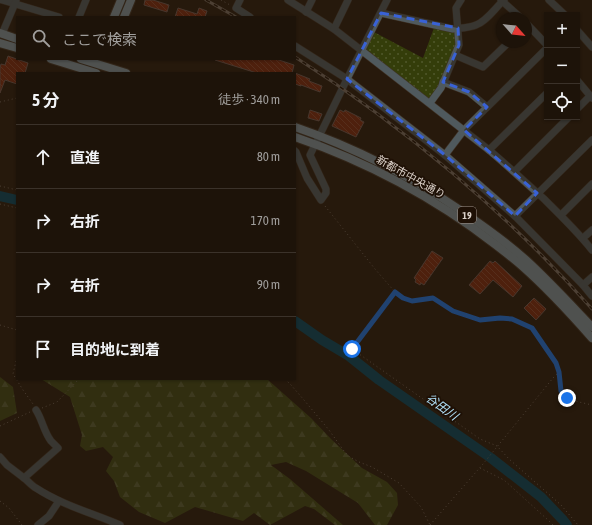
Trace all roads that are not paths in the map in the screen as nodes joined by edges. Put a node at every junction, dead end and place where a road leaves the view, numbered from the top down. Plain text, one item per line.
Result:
1 (2, 0) edge
2 (86, 0) edge
3 (121, 0) edge
4 (131, 0) edge
5 (240, 0) edge
6 (288, 0) edge
7 (312, 0) edge
8 (348, 0) edge
9 (387, 0) edge
10 (461, 0) edge
11 (503, 0) edge
12 (549, 0) edge
13 (15, 2) edge
14 (306, 12) junction
15 (515, 12) edge
16 (562, 12) edge
17 (381, 13) junction
18 (56, 16) edge
19 (79, 16) edge
20 (114, 16) edge
21 (124, 16) edge
22 (248, 16) edge
23 (458, 28) junction
24 (334, 29) junction
25 (532, 31) edge
26 (1, 33) edge
27 (580, 33) edge
28 (16, 39) edge
29 (0, 43) edge
30 (544, 44) edge
31 (296, 47) edge
32 (592, 47) edge
33 (16, 48) edge
34 (503, 48) edge
35 (546, 48) edge
36 (362, 51) junction
37 (455, 55) junction
38 (54, 60) edge
39 (97, 61) edge
40 (107, 63) edge
41 (95, 72) edge
42 (98, 72) edge
43 (99, 72) edge
44 (124, 72) edge
45 (347, 79) junction
46 (443, 82) junction
47 (580, 84) edge
48 (544, 96) edge
49 (591, 97) edge
50 (430, 104) junction
51 (580, 106) edge
52 (487, 107) junction
53 (566, 120) edge
54 (296, 128) edge
55 (464, 130) junction
56 (296, 136) edge
57 (318, 140) junction
58 (592, 140) edge
59 (490, 150) junction
60 (296, 152) edge
61 (445, 155) junction
62 (515, 171) junction
63 (592, 184) edge
64 (537, 193) junction
65 (561, 215) junction
66 (514, 216) junction
67 (592, 230) edge
68 (583, 238) junction
69 (592, 250) edge
70 (592, 277) edge
71 (583, 285) junction
72 (592, 296) edge
73 (592, 327) edge
74 (592, 338) edge
75 (36, 410) road end
76 (0, 457) edge
77 (24, 478) junction
78 (60, 501) junction
79 (38, 525) edge
80 (120, 525) edge

1 - 13 street
2 - 19 street
3 - 20 main road
4 - 21 main road
5 - 22 street
6 - 14 street
7 - 14 street
8 - 24 street
9 - 17 street
10 - 23 street
11 - 15 street
11 - 23 street
12 - 16 street
13 - 18 street
13 - 26 street
14 - 24 street
17 - 23 street
17 - 36 street
23 - 37 street
24 - 36 street
25 - 30 street
26 - 28 main road
27 - 32 street
29 - 33 main road
31 - 45 street
34 - 37 street
35 - 52 street
36 - 45 street
36 - 50 street
37 - 46 street
38 - 41 main road
39 - 40 main road
39 - 42 main road
40 - 43 main road
40 - 44 main road
45 - 57 street
45 - 61 street
46 - 50 street
46 - 52 street
47 - 49 street
48 - 59 street
49 - 51 street
50 - 55 street
52 - 55 street
53 - 62 street
54 - 57 main road, 新都市中央通り / 19
55 - 59 street
55 - 61 street
56 - 57 main road, 新都市中央通り / 19
57 - 60 street
57 - 73 main road, 新都市中央通り / 19
57 - 74 main road, 新都市中央通り / 19
58 - 64 street
59 - 62 street
61 - 66 street
62 - 64 street
63 - 65 street
64 - 65 street
64 - 66 street
65 - 68 street
66 - 71 street
67 - 68 street
68 - 69 street
70 - 71 street
71 - 72 street
75 - 77 street
76 - 77 street
77 - 78 street
78 - 79 street
78 - 80 street

